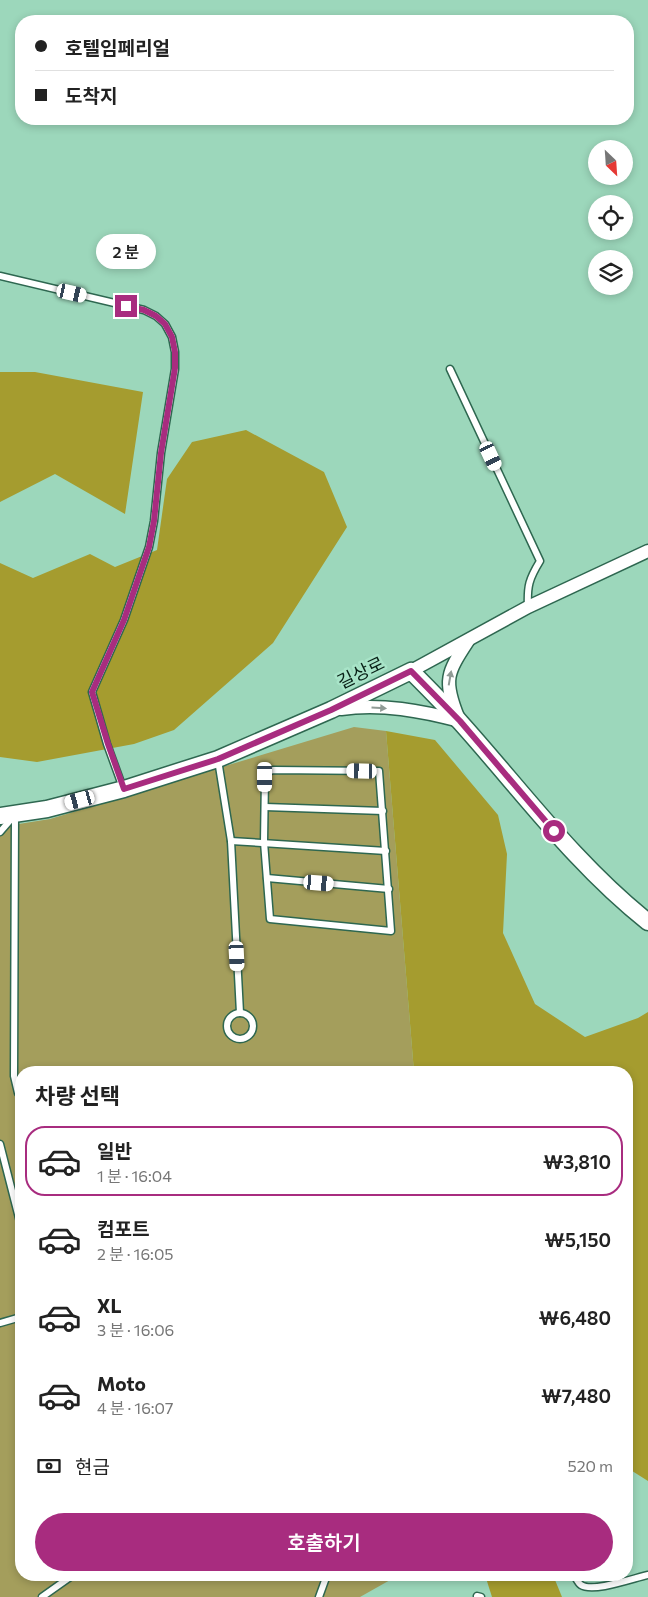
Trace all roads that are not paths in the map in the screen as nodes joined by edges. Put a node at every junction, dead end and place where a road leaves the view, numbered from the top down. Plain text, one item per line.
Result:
1 (0, 276) edge
2 (450, 369) dead end
3 (648, 551) edge
4 (528, 607) junction
5 (470, 638) junction
6 (411, 671) junction
7 (331, 710) junction
8 (460, 721) junction
9 (218, 759) junction
10 (124, 789) junction
11 (265, 807) junction
12 (383, 811) junction
13 (8, 815) edge
14 (0, 832) edge
15 (231, 841) junction
16 (264, 842) junction
17 (386, 851) junction
18 (268, 878) junction
19 (389, 889) junction
20 (648, 922) edge
21 (240, 1013) junction
22 (15, 1080) edge
23 (0, 1144) edge
24 (15, 1203) edge
25 (15, 1318) edge
26 (0, 1322) edge
27 (648, 1574) edge
28 (633, 1578) edge
29 (64, 1581) edge
30 (325, 1581) edge
31 (578, 1581) edge
32 (621, 1581) edge
33 (42, 1597) edge
34 (319, 1597) edge

1 - 10 lane
2 - 4 lane
3 - 4 street
4 - 5 street
5 - 6 street
8 -> 5 street
6 - 7 street, 길상로
6 - 8 street, 길상로
7 -> 8 street
7 - 9 street, 길상로
8 - 20 street, 길상로
9 - 10 street, 길상로
9 - 15 lane
10 - 13 street, 길상로
11 - 12 lane
11 - 12 lane
11 - 16 lane
12 - 17 lane
13 - 14 lane
13 - 22 lane
15 - 16 lane
15 - 21 lane
16 - 17 lane
16 - 18 lane
17 - 19 lane
18 - 19 lane
18 - 19 lane
21 - 21 lane
23 - 24 lane
25 - 26 lane
27 - 28 lane
29 - 33 lane
30 - 34 lane
31 - 32 lane

